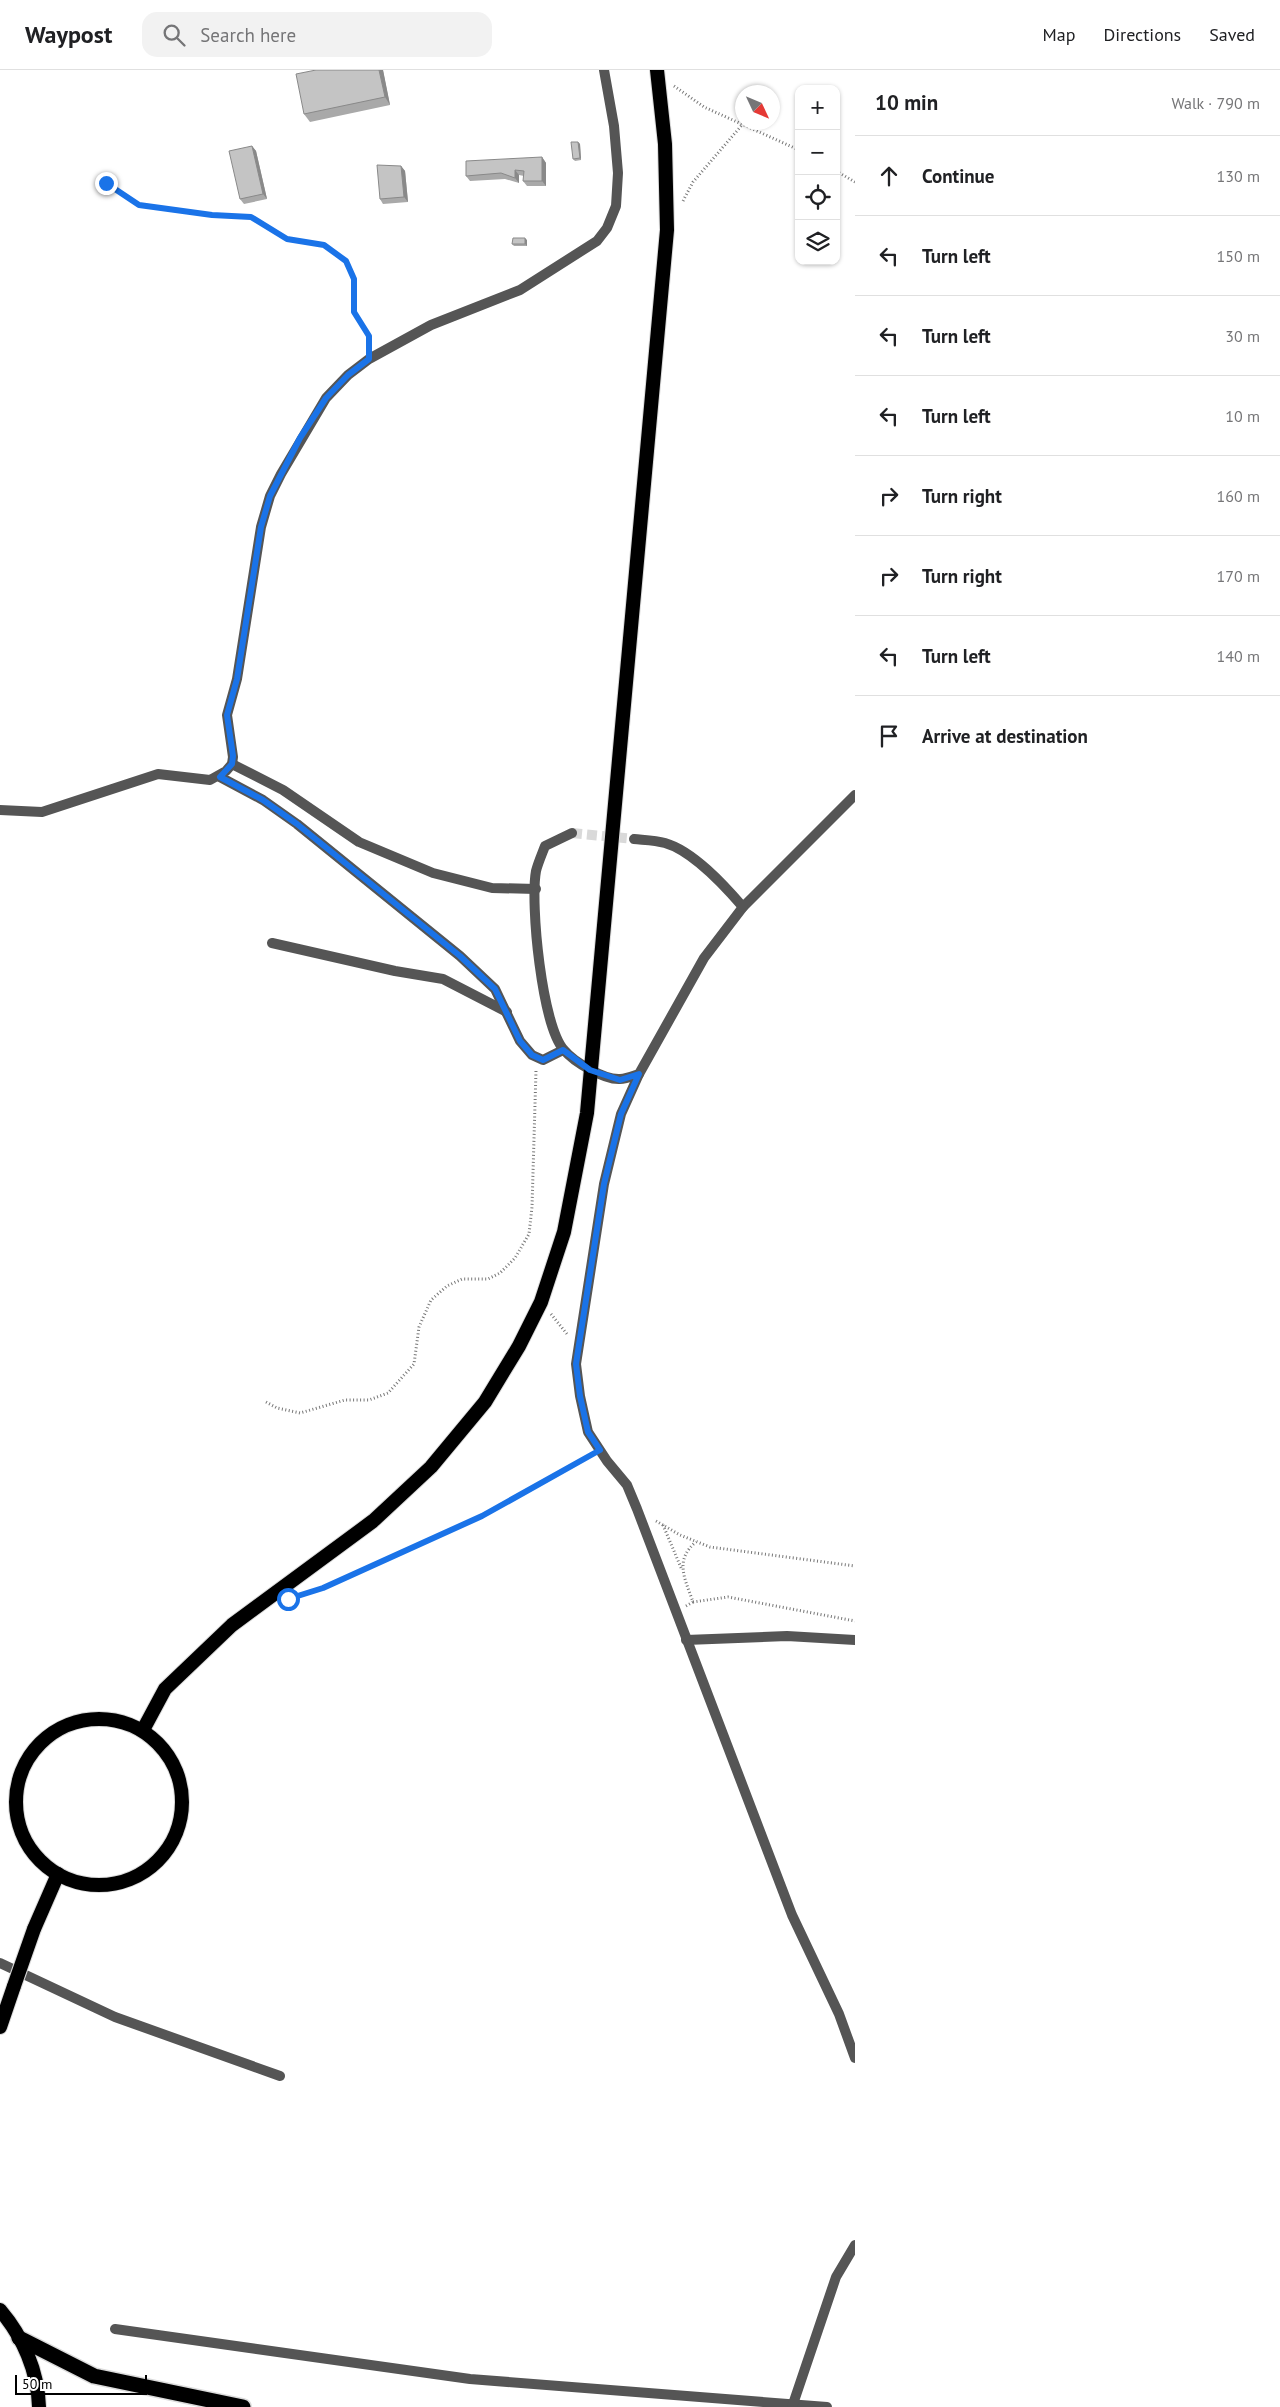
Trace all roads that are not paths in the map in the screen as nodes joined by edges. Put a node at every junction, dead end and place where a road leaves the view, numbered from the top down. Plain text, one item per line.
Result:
1 (604, 70) edge
2 (657, 72) edge
3 (232, 764) junction
4 (220, 777) junction
5 (855, 795) edge
6 (0, 810) edge
7 (572, 833) tunnel mouth
8 (634, 839) tunnel mouth
9 (536, 888) junction
10 (743, 907) junction
11 (272, 942) dead end
12 (508, 1012) junction
13 (563, 1050) junction
14 (590, 1070) junction
15 (639, 1074) junction
16 (686, 1640) junction
17 (855, 1640) edge
18 (143, 1730) junction
19 (58, 1874) junction
20 (0, 1963) edge
21 (0, 2027) edge
22 (855, 2058) edge
23 (280, 2076) dead end
24 (855, 2245) edge
25 (0, 2310) edge
26 (115, 2329) dead end
27 (20, 2338) junction
28 (793, 2406) edge
29 (39, 2407) edge
30 (243, 2407) edge
31 (826, 2407) edge

1 - 3 street
2 - 14 highway
3 - 4 street
3 - 9 street
4 - 6 street
4 - 12 street
5 - 10 street
7 - 9 street
8 - 10 street
9 - 13 street
10 - 15 street
11 - 12 street
12 - 13 street
13 - 14 street
14 - 15 street
14 - 18 highway
15 - 16 street
16 - 17 street
16 - 22 street
18 - 19 highway
18 - 19 highway
19 - 21 highway, bridge
20 - 23 street
24 - 28 street
25 - 27 highway
26 - 28 street
27 - 29 highway
27 - 30 highway
28 - 31 street

